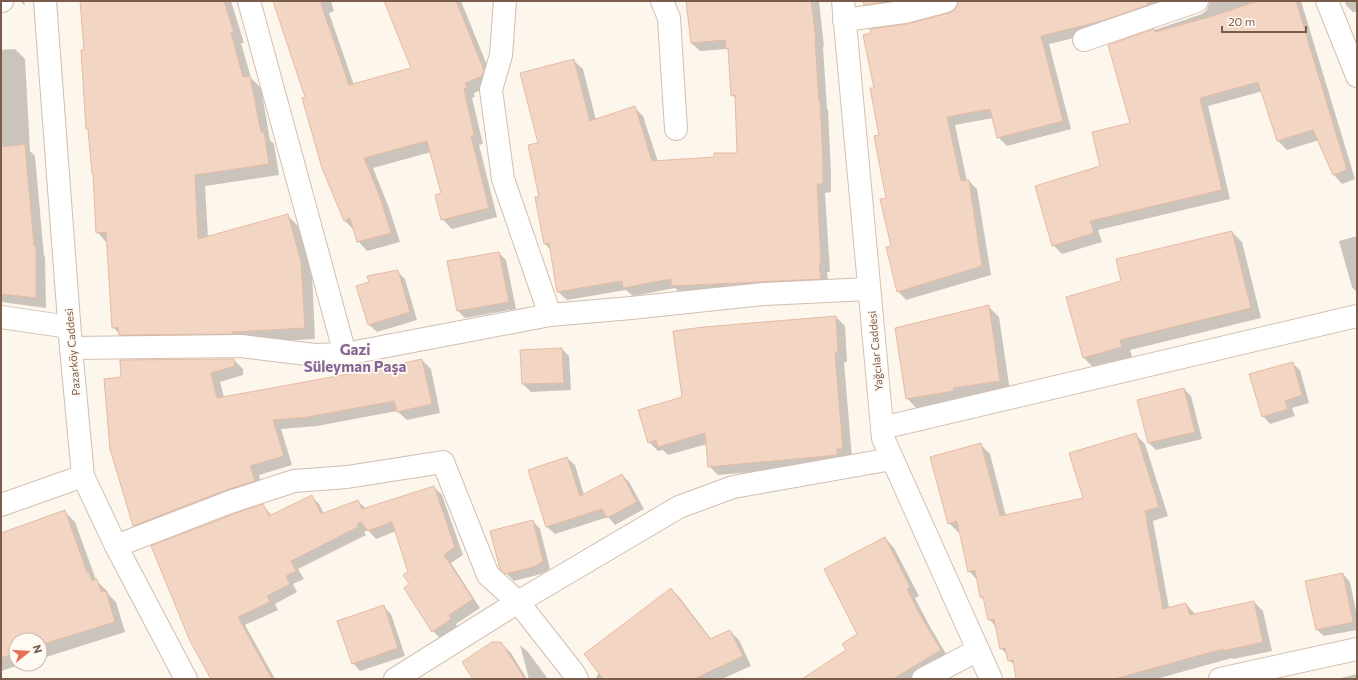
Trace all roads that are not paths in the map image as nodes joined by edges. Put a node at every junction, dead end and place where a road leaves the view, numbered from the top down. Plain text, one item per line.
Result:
1 (45, 1) edge
2 (249, 1) edge
3 (505, 1) edge
4 (662, 1) edge
5 (946, 1) edge
6 (1197, 1) edge
7 (1327, 1) edge
8 (843, 11) edge
9 (1084, 40) dead end
10 (1352, 49) edge
11 (1357, 76) edge
12 (676, 129) dead end
13 (869, 289) junction
14 (550, 315) junction
15 (1357, 316) edge
16 (1, 317) edge
17 (69, 327) junction
18 (71, 348) junction
19 (345, 354) junction
20 (882, 428) junction
21 (892, 459) junction
22 (83, 476) junction
23 (1, 504) edge
24 (116, 546) junction
25 (518, 602) junction
26 (1357, 649) edge
27 (978, 650) junction
28 (186, 679) edge
29 (395, 679) edge
30 (577, 679) edge
31 (922, 679) edge
32 (991, 679) edge
33 (1220, 679) edge

1 - 17 street, Pazarköy Caddesi
2 - 19 street
3 - 14 street
4 - 12 street
5 - 8 street
6 - 9 street
7 - 10 street
8 - 13 street, Yağcılar Caddesi
10 - 11 street
13 - 14 street
13 - 20 street, Yağcılar Caddesi
14 - 19 street
15 - 20 street
16 - 17 street
17 - 18 street, Pazarköy Caddesi
18 - 19 street
18 - 22 street, Pazarköy Caddesi
20 - 21 street, Yağcılar Caddesi
21 - 25 street
21 - 27 street, Yağcılar Caddesi
22 - 23 street
22 - 24 street, Pazarköy Caddesi
24 - 25 street
24 - 28 street, Pazarköy Caddesi
25 - 29 street
25 - 30 street
26 - 33 street
27 - 31 street
27 - 32 street, Yağcılar Caddesi

